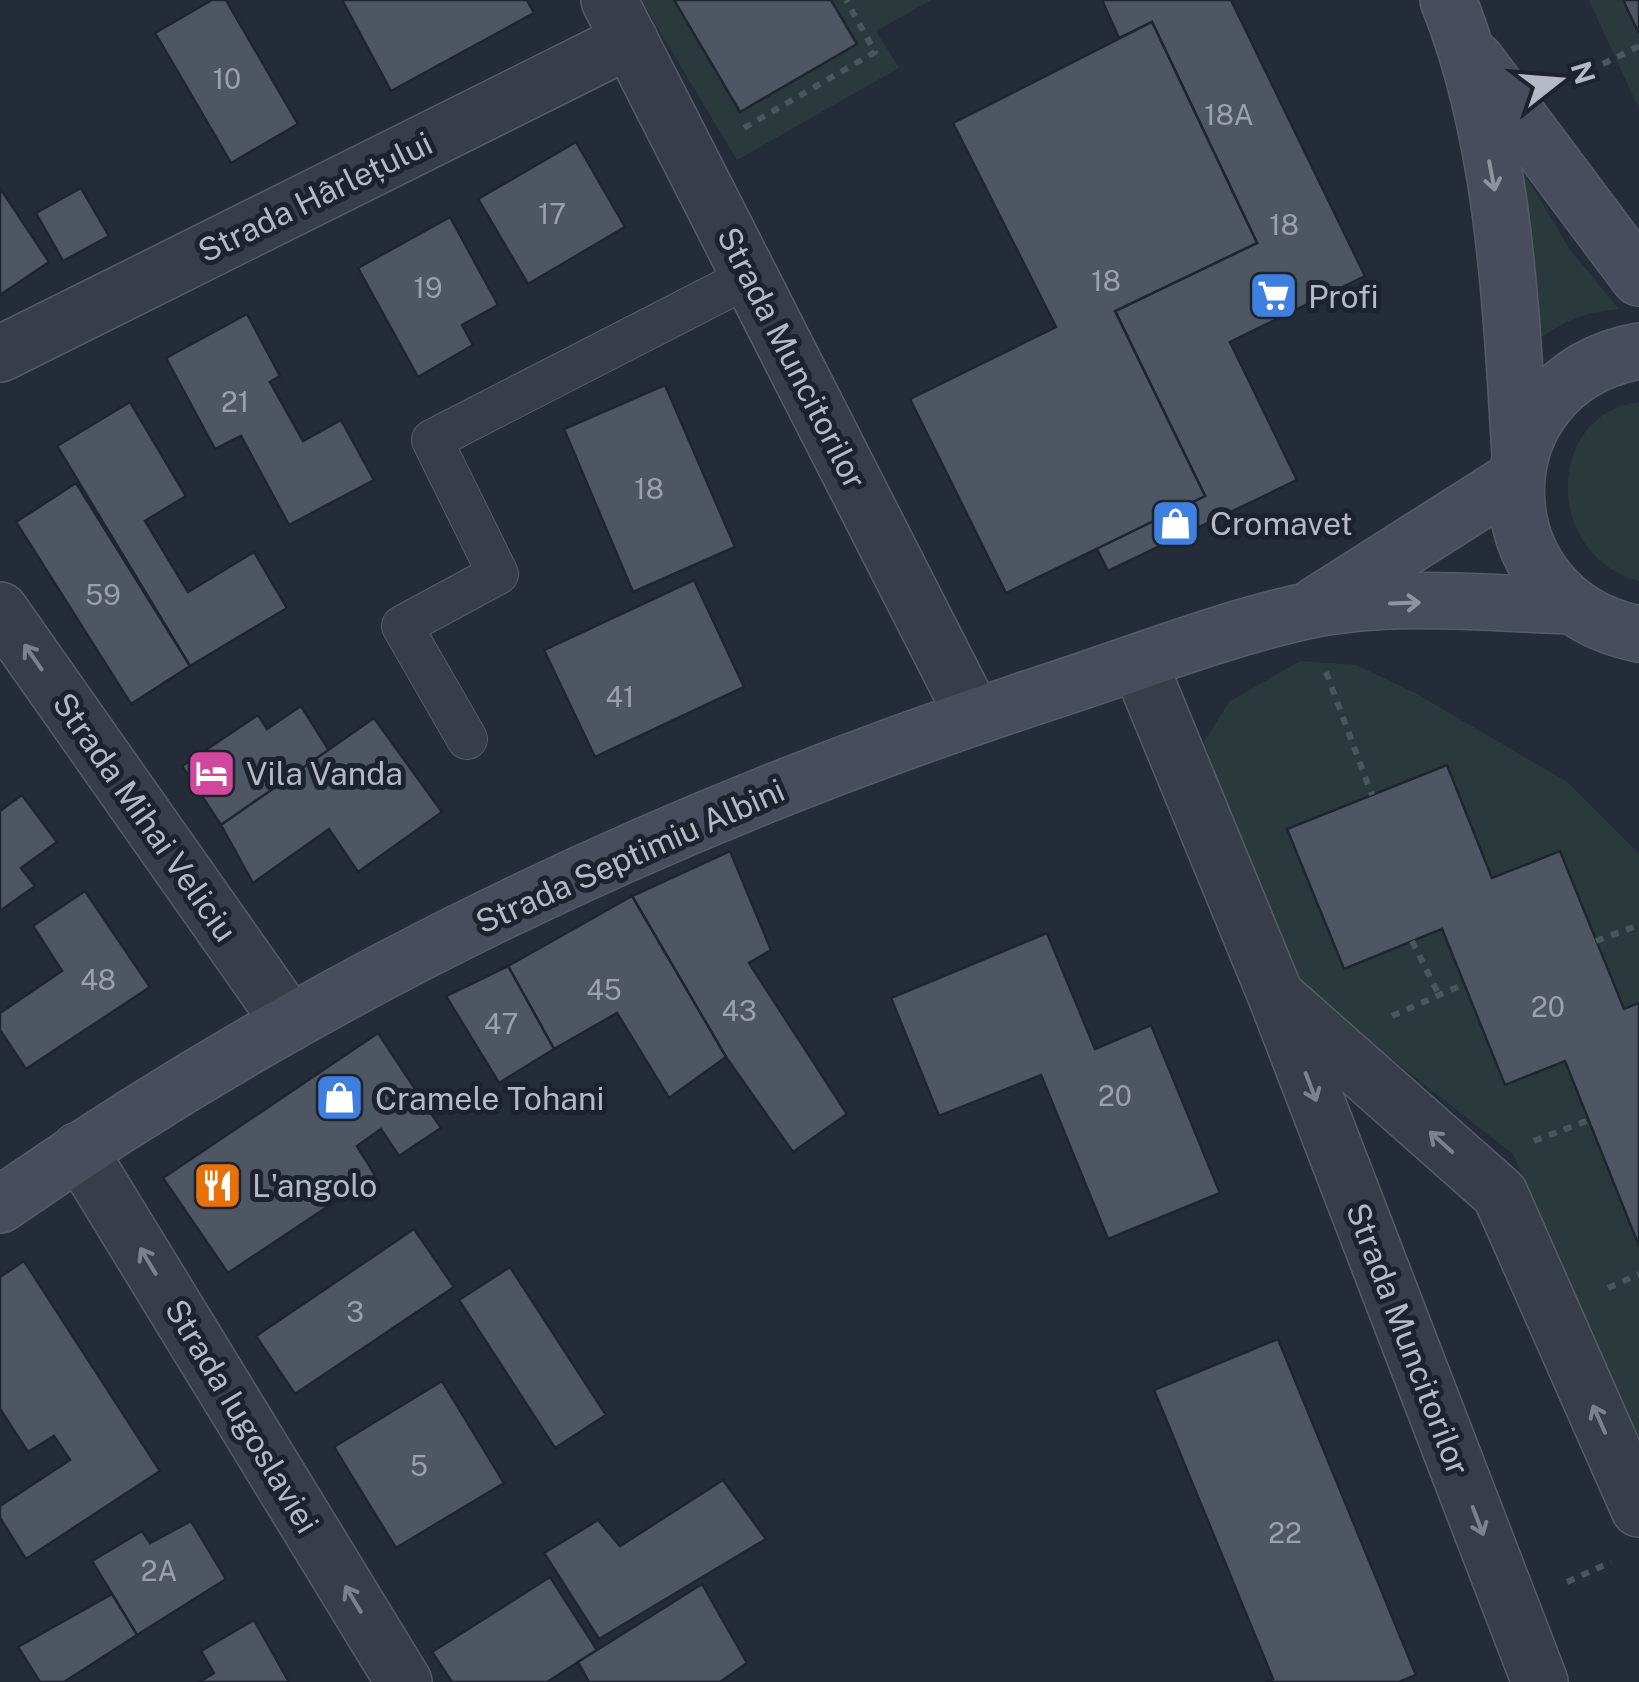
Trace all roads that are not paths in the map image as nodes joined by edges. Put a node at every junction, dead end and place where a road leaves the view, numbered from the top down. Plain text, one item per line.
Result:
1 (620, 20) edge
2 (1457, 23) edge
3 (750, 276) junction
4 (1639, 278) edge
5 (1639, 351) edge
6 (0, 354) edge
7 (1518, 466) junction
8 (0, 610) edge
9 (1600, 620) edge
10 (1314, 635) junction
11 (1139, 663) junction
12 (1639, 668) edge
13 (974, 717) junction
14 (467, 739) dead end
15 (1276, 996) junction
16 (290, 1024) junction
17 (79, 1150) junction
18 (0, 1205) edge
19 (1630, 1533) edge
20 (404, 1682) edge
21 (1540, 1682) edge

1 - 3 street, Strada Muncitorilor
1 - 6 street, Strada Hârlețului
2 - 4 street
2 -> 7 street
3 - 13 street, Strada Muncitorilor
3 - 14 lane
5 - 7 street
7 - 9 street
7 - 10 street, Strada Septimiu Albini
16 -> 8 street, Strada Mihai Veliciu
10 -> 9 street, Strada Septimiu Albini
9 - 12 street
10 - 11 street, Strada Septimiu Albini
11 - 13 street, Strada Septimiu Albini
11 - 15 street, Strada Muncitorilor
13 - 16 street, Strada Septimiu Albini
19 -> 15 street, Strada Muncitorilor
15 -> 21 street, Strada Muncitorilor
16 - 17 street, Strada Septimiu Albini
17 - 18 street, Strada Septimiu Albini
20 -> 17 street, Strada Iugoslaviei

